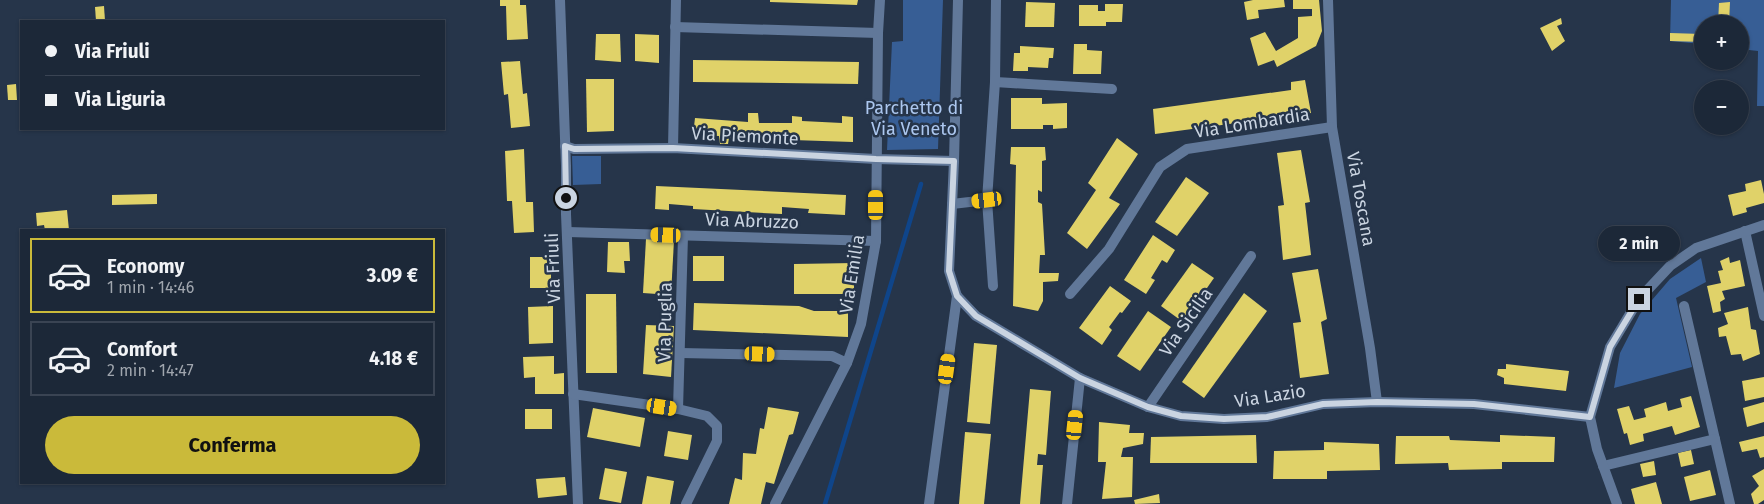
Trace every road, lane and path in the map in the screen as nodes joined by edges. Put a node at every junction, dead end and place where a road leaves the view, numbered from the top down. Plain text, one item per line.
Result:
1 (560, 0) edge
2 (676, 0) edge
3 (880, 0) edge
4 (958, 0) edge
5 (996, 0) edge
6 (1328, 0) edge
7 (675, 27) junction
8 (878, 33) junction
9 (995, 82) junction
10 (1112, 90) dead end
11 (1332, 126) junction
12 (565, 146) junction
13 (673, 148) junction
14 (876, 159) junction
15 (954, 161) junction
16 (987, 200) junction
17 (952, 204) junction
18 (1764, 225) edge
19 (1745, 231) junction
20 (568, 232) junction
21 (683, 236) junction
22 (876, 241) junction
23 (1252, 256) dead end
24 (993, 286) dead end
25 (1070, 294) dead end
26 (957, 296) junction
27 (1684, 306) dead end
28 (1764, 316) edge
29 (681, 353) junction
30 (847, 363) junction
31 (1080, 378) junction
32 (573, 394) junction
33 (1377, 402) junction
34 (1148, 407) junction
35 (678, 409) junction
36 (1590, 417) junction
37 (1715, 439) junction
38 (1603, 466) junction
39 (578, 504) edge
40 (686, 504) edge
41 (775, 504) edge
42 (929, 504) edge
43 (1067, 504) edge
44 (1616, 504) edge
45 (1730, 504) edge

1 - 12 street, Via Friuli
2 - 7 street
3 - 8 street, Via Emilia
4 - 15 street
5 - 9 street
6 - 11 street, Via Toscana
7 - 8 street
7 - 13 street
8 - 14 street, Via Emilia
9 - 10 street
9 - 16 street
11 - 25 street, Via Lombardia
11 - 33 street, Via Toscana
12 - 13 street, Via Piemonte
12 - 20 street, Via Friuli
13 - 14 street, Via Piemonte
14 - 15 street, Via Piemonte
14 - 22 street, Via Emilia
15 - 17 street
16 - 17 street
16 - 24 street
17 - 26 street
18 - 19 street
19 - 28 street
19 - 36 street
20 - 21 street, Via Abruzzo
20 - 32 street, Via Friuli
21 - 22 street, Via Abruzzo
21 - 29 street, Via Puglia
22 - 30 street, Via Emilia
23 - 34 street, Via Sicilia
26 - 31 street, Via Lazio
26 - 42 street
27 - 37 street
29 - 30 street
29 - 35 street, Via Puglia
30 - 41 street, Via Emilia
31 - 34 street, Via Lazio
31 - 43 street
32 - 35 street
32 - 39 street, Via Friuli
33 - 34 street, Via Lazio
33 - 36 street, Via Lazio
35 - 40 street
36 - 38 street
37 - 38 street
37 - 45 street
38 - 44 street

